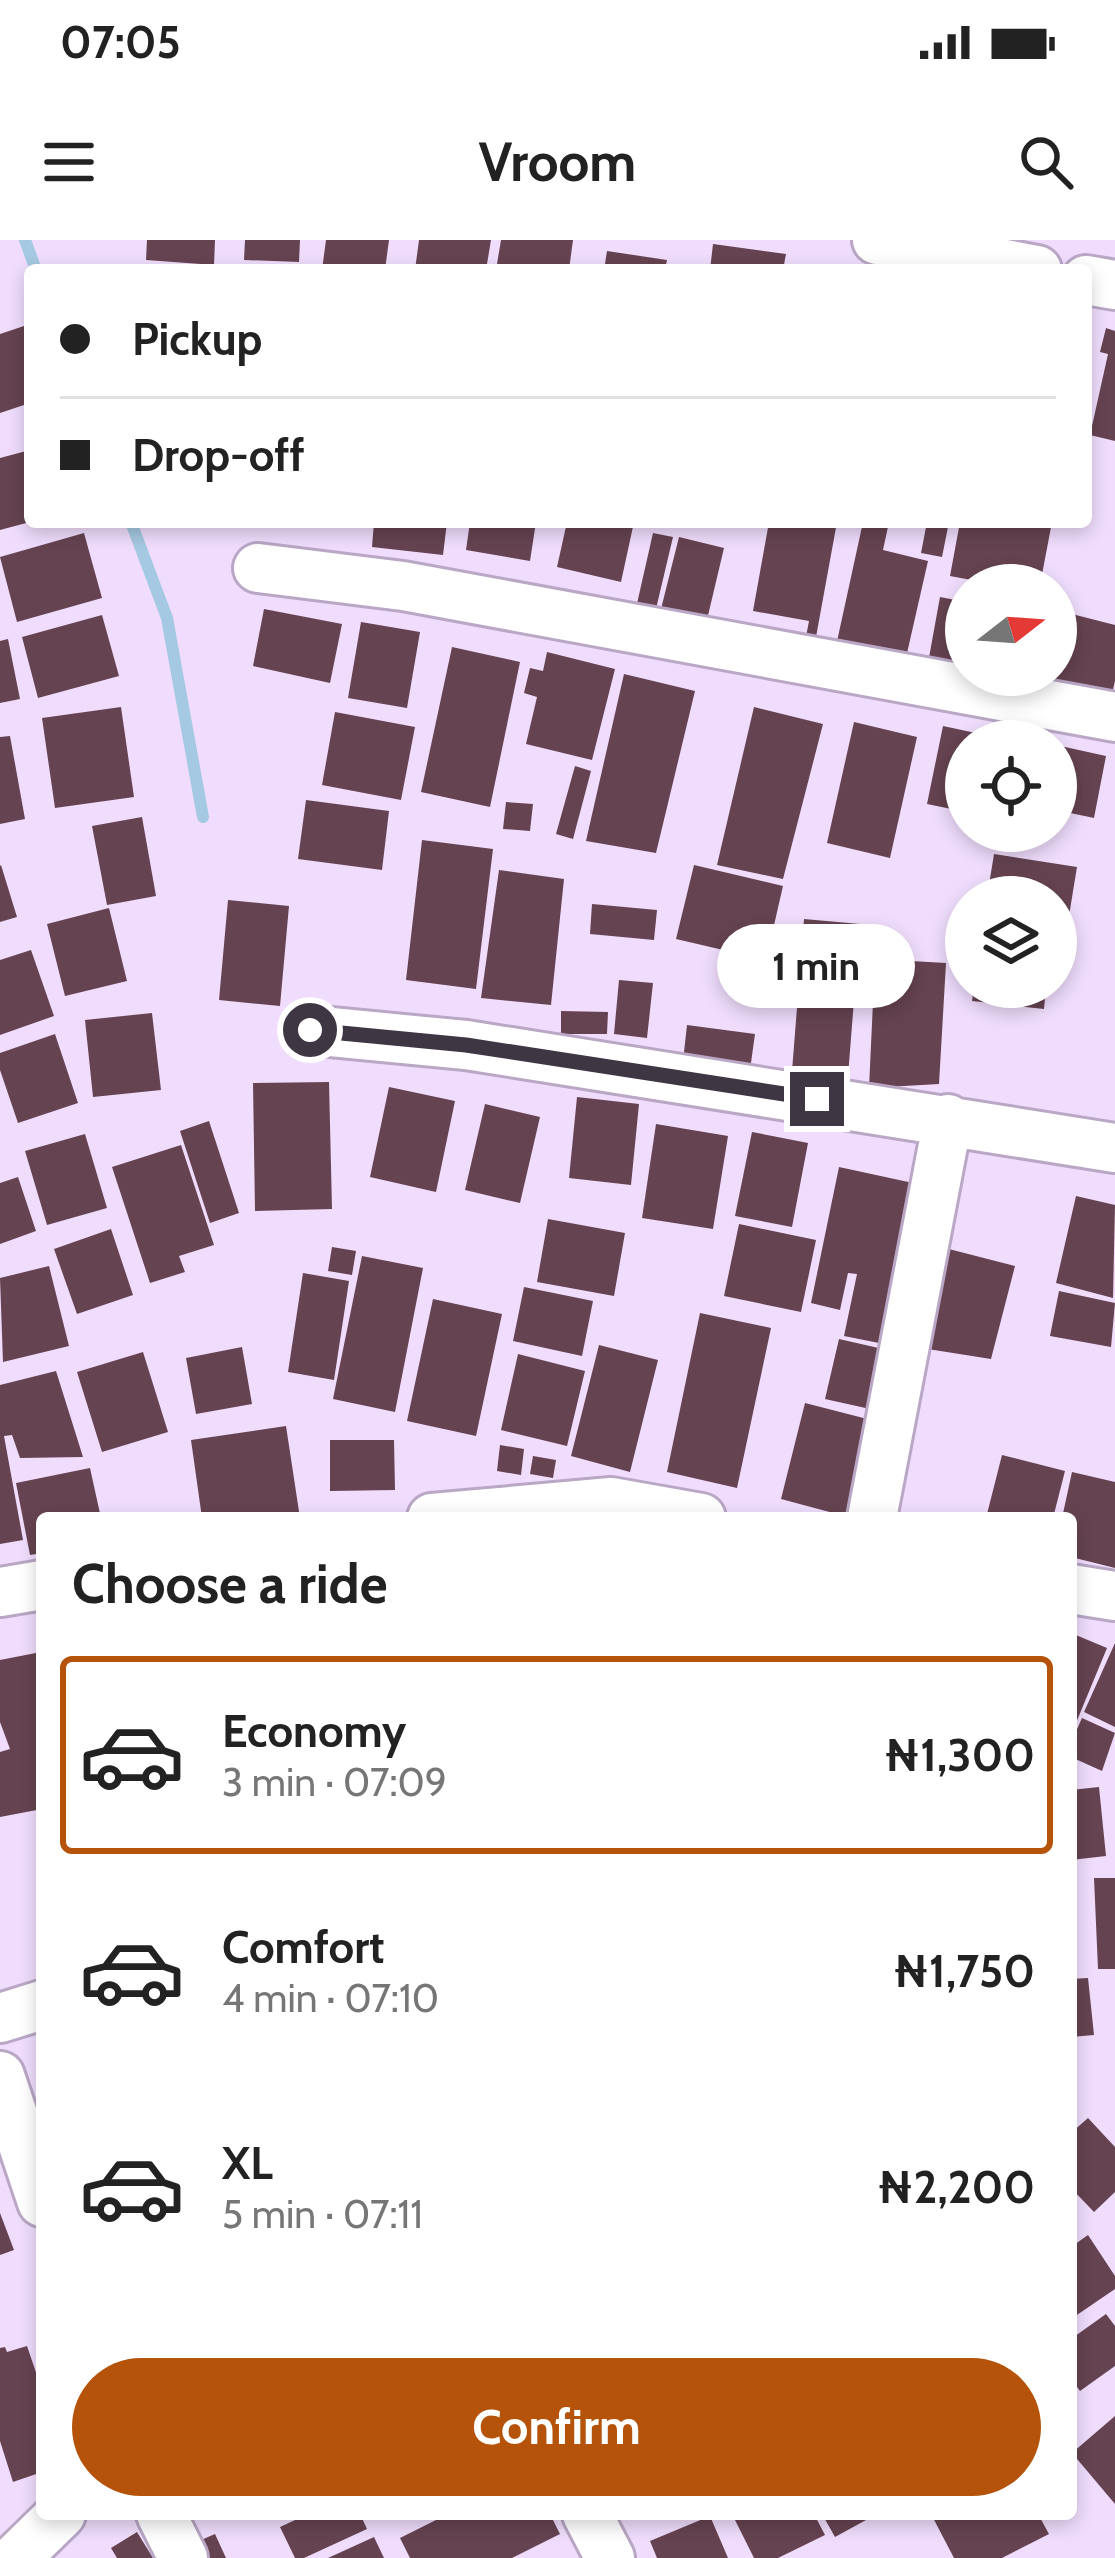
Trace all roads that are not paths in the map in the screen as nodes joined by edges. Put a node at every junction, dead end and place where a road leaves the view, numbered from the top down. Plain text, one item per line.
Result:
1 (877, 240) edge
2 (1010, 257) edge
3 (258, 568) dead end
4 (1115, 717) edge
5 (310, 1030) dead end
6 (948, 1119) junction
7 (1115, 1148) edge
8 (499, 1512) edge
9 (667, 1512) edge
10 (873, 1512) edge
11 (36, 1587) edge
12 (1077, 1590) edge
13 (0, 1592) edge
14 (1115, 1596) edge
15 (36, 2007) edge
16 (0, 2018) edge
17 (0, 2076) edge
18 (36, 2184) edge
19 (55, 2520) edge
20 (164, 2520) edge
21 (590, 2520) edge
22 (16, 2558) edge
23 (184, 2558) edge
24 (610, 2558) edge

1 - 2 street
3 - 4 street
5 - 6 street
6 - 7 street
6 - 10 street
8 - 9 street
11 - 13 street
12 - 14 street
15 - 16 street
17 - 18 street
19 - 22 street
20 - 23 street
21 - 24 street

